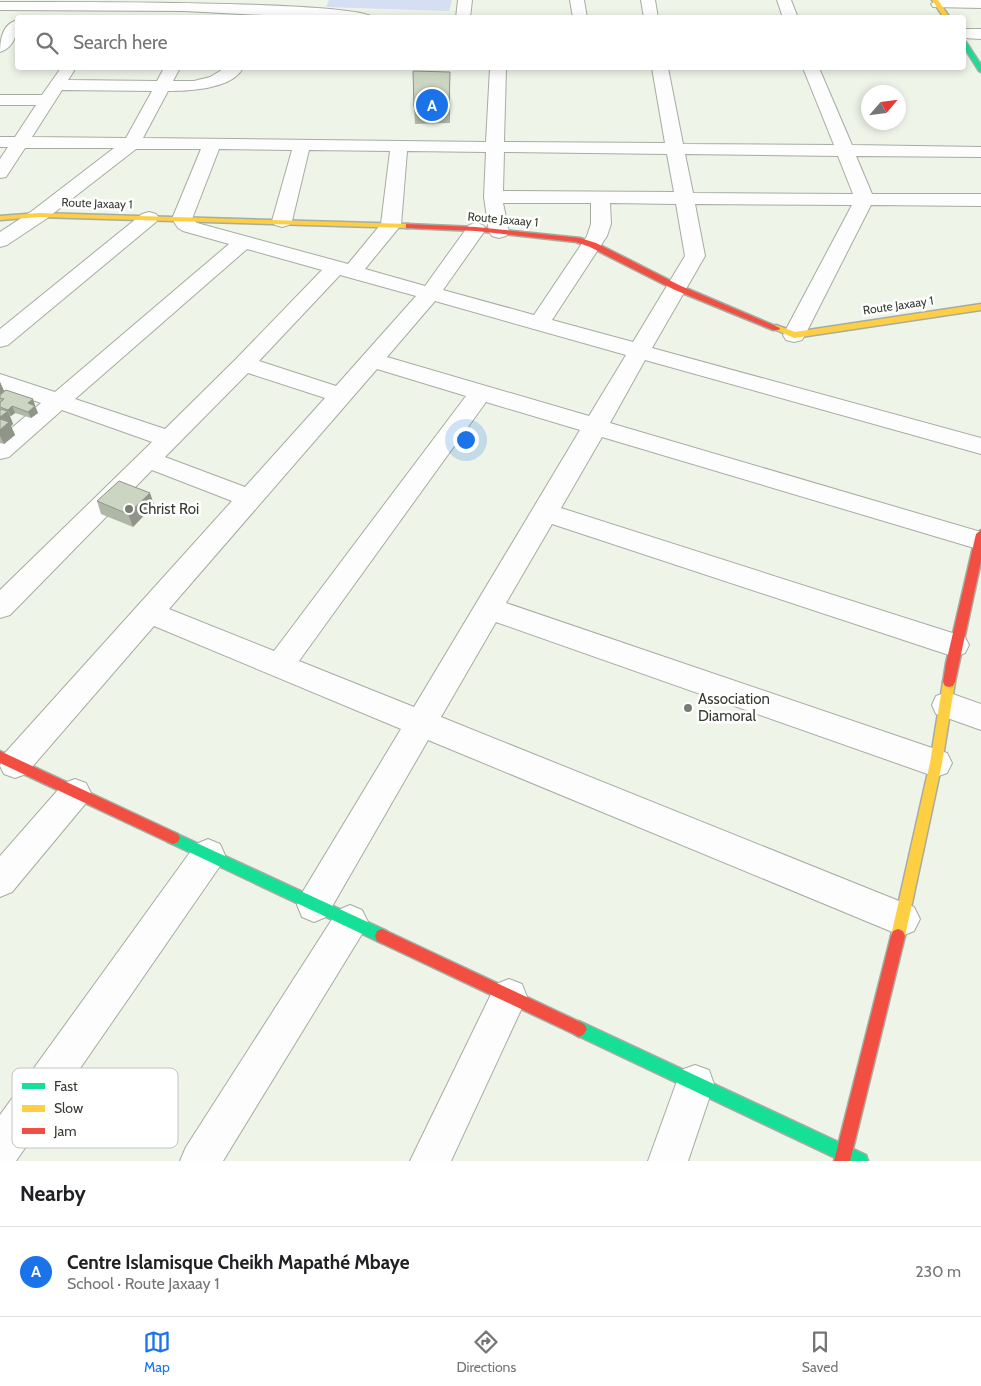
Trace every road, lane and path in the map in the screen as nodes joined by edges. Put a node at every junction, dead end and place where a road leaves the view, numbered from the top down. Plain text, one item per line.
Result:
1 (465, 0) edge
2 (577, 0) edge
3 (648, 0) edge
4 (784, 0) edge
5 (937, 2) edge
6 (186, 4) edge
7 (981, 4) edge
8 (0, 6) edge
9 (29, 8) edge
10 (107, 8) edge
11 (316, 10) edge
12 (348, 15) edge
13 (463, 15) edge
14 (580, 15) edge
15 (650, 15) edge
16 (790, 15) edge
17 (945, 15) edge
18 (15, 28) edge
19 (966, 34) edge
20 (981, 34) edge
21 (966, 46) edge
22 (0, 47) edge
23 (67, 70) edge
24 (171, 70) edge
25 (232, 70) edge
26 (498, 70) edge
27 (660, 70) edge
28 (812, 70) edge
29 (981, 70) edge
30 (57, 85) junction
31 (164, 86) junction
32 (0, 100) edge
33 (47, 100) junction
34 (0, 142) edge
35 (20, 142) junction
36 (132, 143) junction
37 (212, 144) junction
38 (302, 145) junction
39 (399, 146) junction
40 (494, 147) junction
41 (675, 149) junction
42 (845, 151) junction
43 (981, 152) edge
44 (0, 173) edge
45 (493, 197) junction
46 (600, 198) junction
47 (684, 198) junction
48 (865, 200) junction
49 (981, 200) edge
50 (39, 215) junction
51 (0, 218) edge
52 (149, 218) junction
53 (182, 219) junction
54 (282, 221) junction
55 (391, 225) junction
56 (487, 231) junction
57 (0, 241) edge
58 (243, 242) junction
59 (593, 245) junction
60 (344, 270) junction
61 (678, 288) junction
62 (430, 294) junction
63 (981, 307) edge
64 (539, 324) junction
65 (794, 335) junction
66 (0, 340) edge
67 (639, 352) junction
68 (372, 360) junction
69 (244, 364) junction
70 (0, 381) edge
71 (481, 392) junction
72 (341, 395) junction
73 (58, 401) junction
74 (594, 428) junction
75 (169, 439) junction
76 (981, 446) edge
77 (0, 451) edge
78 (149, 460) junction
79 (250, 498) junction
80 (545, 512) junction
81 (980, 538) edge
82 (978, 573) edge
83 (0, 607) edge
84 (489, 608) junction
85 (150, 613) junction
86 (955, 645) junction
87 (279, 666) junction
88 (947, 705) junction
89 (981, 717) edge
90 (420, 724) junction
91 (8, 761) edge
92 (936, 763) junction
93 (75, 793) junction
94 (208, 855) junction
95 (0, 881) edge
96 (314, 905) junction
97 (902, 919) junction
98 (350, 922) junction
99 (509, 997) junction
100 (57, 1068) edge
101 (695, 1084) junction
102 (12, 1132) edge
103 (0, 1149) edge
104 (843, 1158) edge
105 (200, 1161) edge
106 (430, 1161) edge
107 (668, 1161) edge
108 (860, 1161) edge

1 - 13 street
2 - 14 street
3 - 15 street
4 - 16 street
5 - 7 street
5 - 17 street
6 - 10 street
6 - 11 street
8 - 9 street
9 - 10 street
11 - 12 street
18 - 22 street
19 - 20 street
21 - 29 street
23 - 30 street
24 - 31 street
25 - 31 street
26 - 40 street
27 - 41 street
28 - 42 street
30 - 31 street
30 - 33 street
31 - 36 street
32 - 33 street
33 - 35 street
34 - 35 street
35 - 36 street
35 - 44 street
36 - 37 street
36 - 50 street
37 - 38 street
37 - 53 street
38 - 39 street
38 - 54 street
39 - 40 street
39 - 55 street
40 - 41 street
40 - 45 street
41 - 42 street
41 - 47 street
42 - 43 street
42 - 48 street
45 - 46 street
45 - 56 street
46 - 47 street
46 - 59 street
47 - 48 street
47 - 61 street
48 - 49 street
48 - 65 street
50 - 51 street, Route Jaxaay 1
50 - 52 street, Route Jaxaay 1
50 - 57 street
52 - 53 street, Route Jaxaay 1
52 - 66 street
53 - 54 street, Route Jaxaay 1
53 - 58 street
54 - 55 street, Route Jaxaay 1
55 - 56 street, Route Jaxaay 1
55 - 60 street
56 - 59 street, Route Jaxaay 1
56 - 62 street
58 - 60 street
58 - 73 street
59 - 61 street, Route Jaxaay 1
59 - 64 street
60 - 62 street
60 - 69 street
61 - 65 street, Route Jaxaay 1
61 - 67 street
62 - 64 street
62 - 68 street
63 - 65 street, Route Jaxaay 1
64 - 67 street
67 - 74 street
67 - 76 street
68 - 71 street
68 - 72 street
69 - 72 street
69 - 75 street
70 - 73 street
71 - 74 street
71 - 87 street
72 - 79 street
73 - 75 street
73 - 77 street
74 - 80 street
74 - 81 street
75 - 78 street
78 - 79 street
78 - 83 street
79 - 85 street
80 - 84 street
80 - 86 street
81 - 82 street
82 - 86 street
84 - 90 street
84 - 92 street
85 - 87 street
85 - 91 street
86 - 88 street
87 - 90 street
88 - 89 street
88 - 92 street
90 - 96 street
90 - 97 street
91 - 93 street
92 - 97 street
93 - 94 street
93 - 95 street
94 - 96 street
94 - 100 street
96 - 98 street
97 - 104 street
98 - 99 street
98 - 105 street
99 - 101 street
99 - 106 street
101 - 104 street
101 - 107 street
102 - 103 street
104 - 108 street

